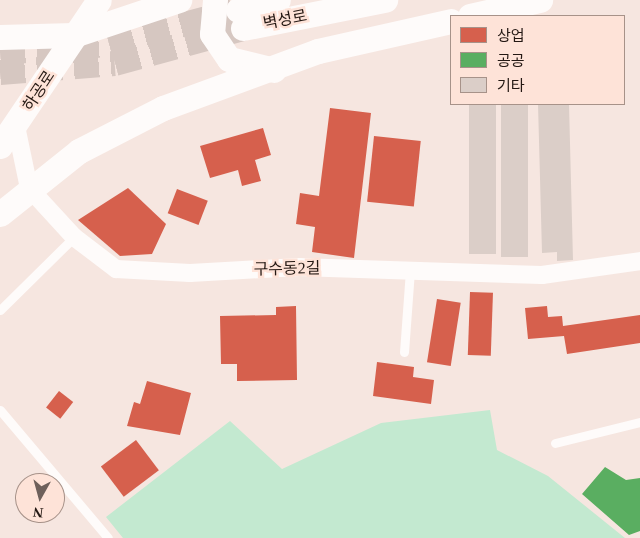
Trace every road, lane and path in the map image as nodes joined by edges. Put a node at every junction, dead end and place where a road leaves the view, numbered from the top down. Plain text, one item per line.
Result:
1 (99, 0) edge
2 (179, 0) edge
3 (215, 0) edge
4 (278, 0) edge
5 (385, 0) edge
6 (540, 0) edge
7 (474, 15) edge
8 (450, 20) edge
9 (74, 35) junction
10 (0, 37) edge
11 (274, 70) junction
12 (8, 126) edge
13 (0, 146) edge
14 (29, 188) junction
15 (0, 214) edge
16 (74, 237) junction
17 (640, 261) edge
18 (410, 270) junction
19 (0, 310) edge
20 (404, 352) dead end
21 (0, 410) edge
22 (640, 422) edge
23 (555, 443) dead end
24 (108, 538) edge

1 - 9 main road, 하공로
2 - 9 main road
3 - 11 main road
4 - 5 main road, 벽성로
6 - 7 main road
8 - 11 main road
9 - 10 main road
9 - 12 main road, 하공로
11 - 14 main road
12 - 13 main road, 하공로
12 - 14 street
14 - 15 main road
14 - 16 street, 구수동2길
16 - 18 street, 구수동2길
16 - 19 lane
17 - 18 street, 구수동2길
18 - 20 lane
21 - 24 lane
22 - 23 lane

